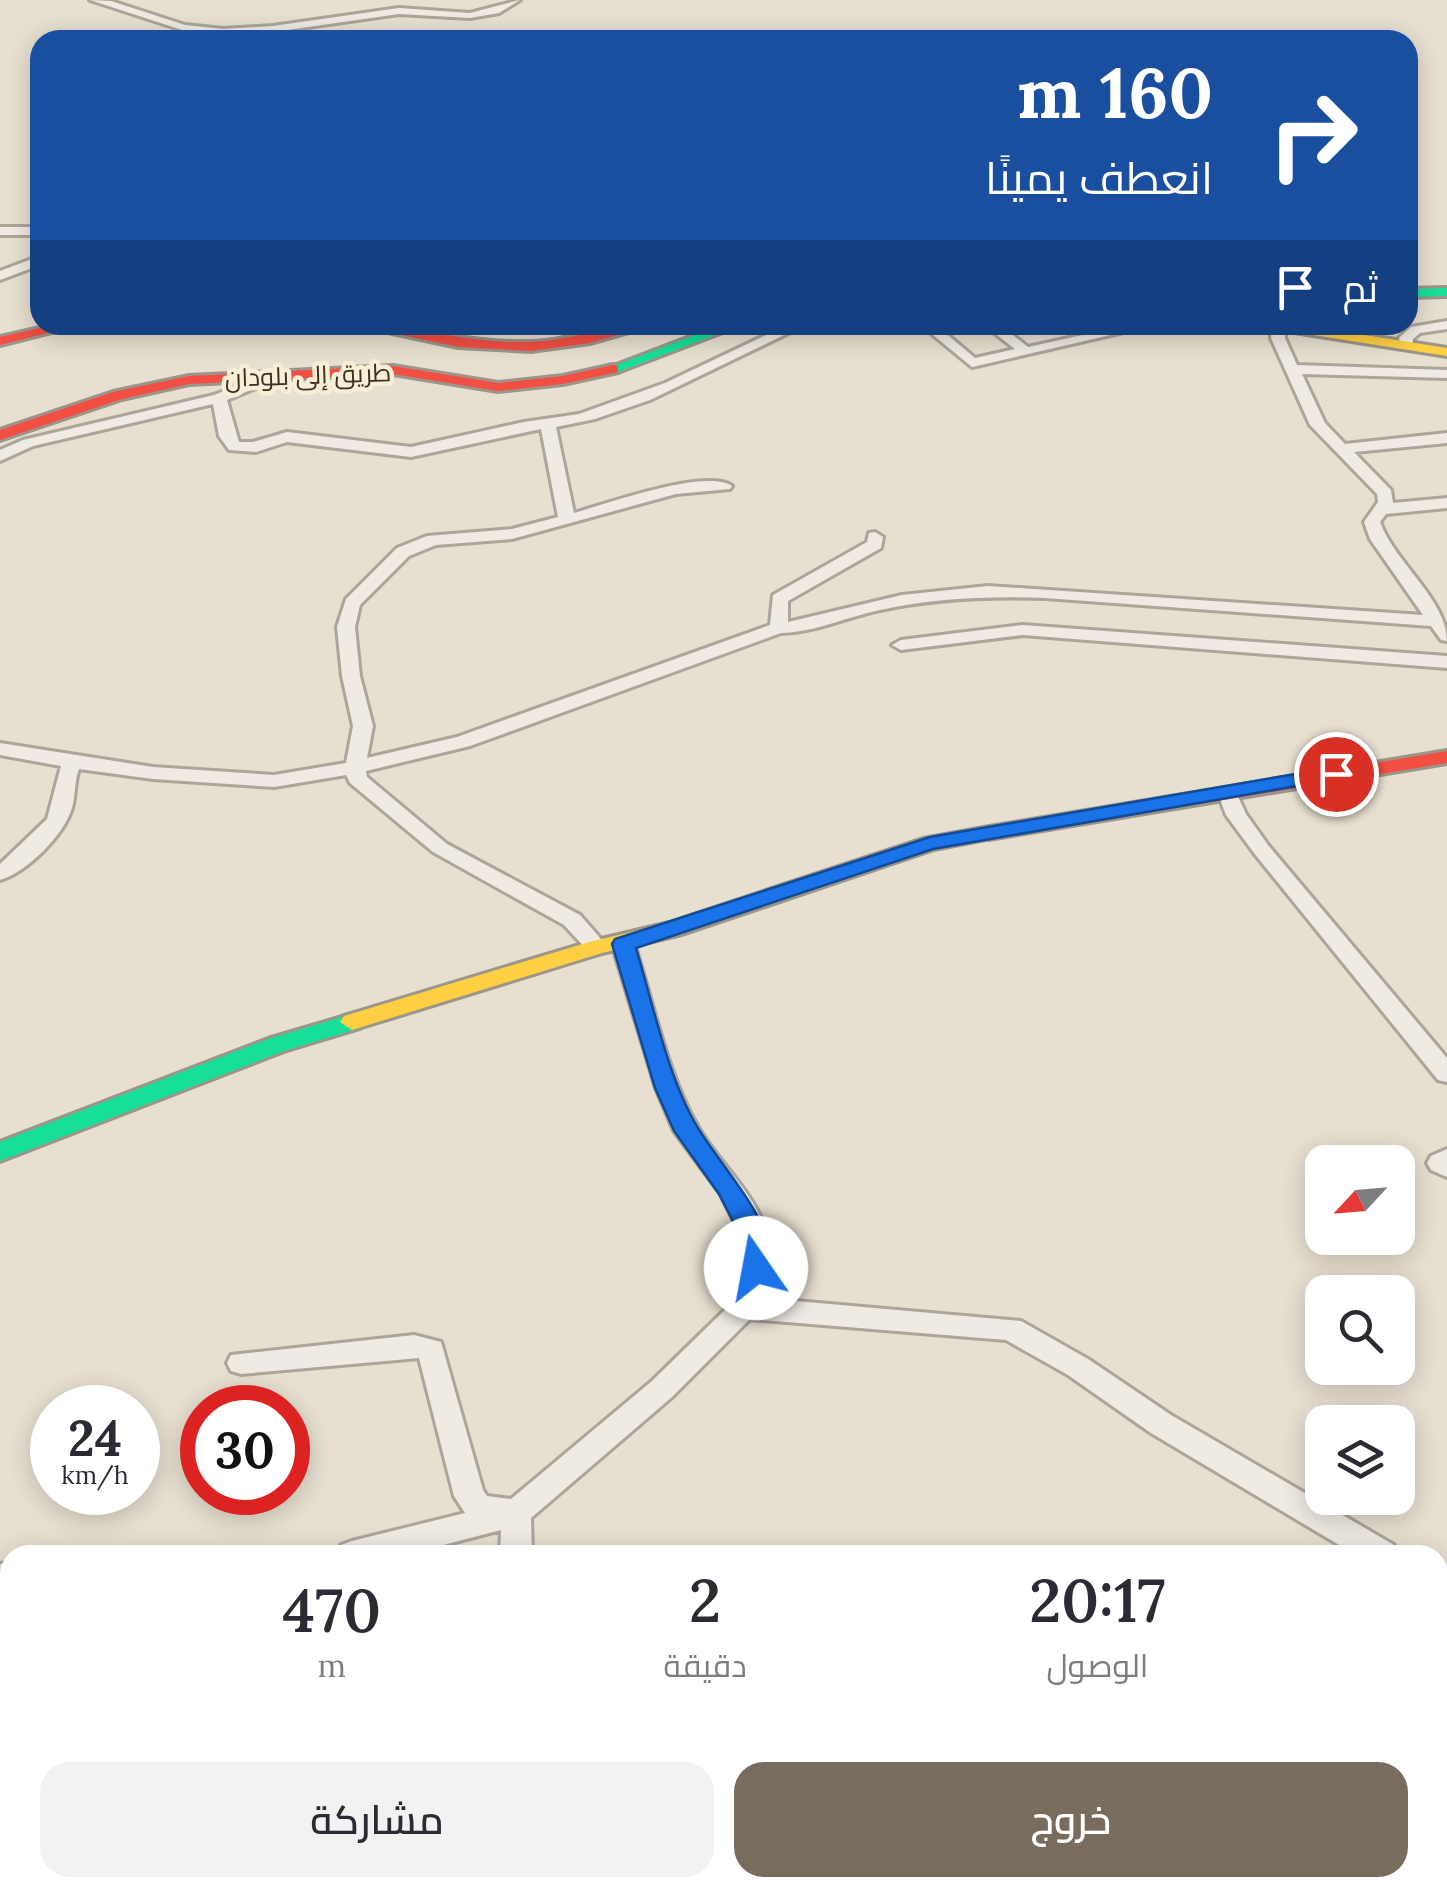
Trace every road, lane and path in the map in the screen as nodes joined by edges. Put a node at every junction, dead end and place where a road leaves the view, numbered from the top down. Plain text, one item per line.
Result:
1 (95, 0) edge
2 (405, 0) edge
3 (515, 0) edge
4 (395, 11) junction
5 (209, 30) edge
6 (256, 30) edge
7 (30, 230) edge
8 (0, 231) edge
9 (30, 264) edge
10 (0, 276) edge
11 (1447, 292) edge
12 (1418, 293) edge
13 (1447, 325) edge
14 (1418, 330) edge
15 (30, 334) edge
16 (413, 335) edge
17 (600, 335) edge
18 (706, 335) edge
19 (778, 335) edge
20 (940, 335) edge
21 (1004, 335) edge
22 (1098, 335) edge
23 (1278, 335) edge
24 (1338, 335) edge
25 (1410, 335) edge
26 (0, 341) edge
27 (1407, 346) junction
28 (1024, 350) junction
29 (1447, 352) edge
30 (1295, 369) junction
31 (1447, 374) edge
32 (272, 376) junction
33 (219, 398) junction
34 (548, 426) junction
35 (0, 435) edge
36 (1447, 438) edge
37 (1342, 448) junction
38 (0, 456) edge
39 (724, 486) dead end
40 (1447, 503) edge
41 (1382, 509) junction
42 (567, 520) junction
43 (875, 537) dead end
44 (1440, 622) edge
45 (779, 628) junction
46 (901, 646) dead end
47 (1447, 662) edge
48 (0, 748) edge
49 (1447, 756) edge
50 (74, 762) junction
51 (356, 767) junction
52 (1228, 794) junction
53 (0, 873) edge
54 (610, 946) junction
55 (1447, 1074) edge
56 (0, 1152) edge
57 (1447, 1158) edge
58 (1447, 1168) edge
59 (744, 1308) junction
60 (241, 1363) dead end
61 (516, 1513) junction
62 (391, 1545) edge
63 (516, 1545) edge
64 (1365, 1545) edge

1 - 5 street
2 - 4 street
3 - 4 street
4 - 6 street
7 - 8 street
9 - 10 street
11 - 12 main road
13 - 14 street
15 - 26 main road
16 - 17 main road
18 - 32 main road, طريق إلى بلودان
19 - 34 street
20 - 28 street
21 - 28 street
22 - 28 street
23 - 30 street
24 - 27 main road
25 - 27 street
27 - 29 main road
30 - 31 street
30 - 37 street
32 - 33 street
32 - 35 main road, طريق إلى بلودان
33 - 34 street
33 - 38 street
34 - 42 street
36 - 37 street
37 - 41 street
39 - 42 street
40 - 41 street
41 - 44 street
42 - 51 street
43 - 45 street
44 - 45 street
45 - 51 street
46 - 47 street
48 - 50 street
49 - 52 main road
50 - 51 street
50 - 53 street
51 - 54 street
52 - 54 main road
52 - 55 street
54 - 56 main road
54 - 59 street
57 - 58 street
59 - 61 street
59 - 64 street
60 - 61 street
61 - 62 street
61 - 63 street

